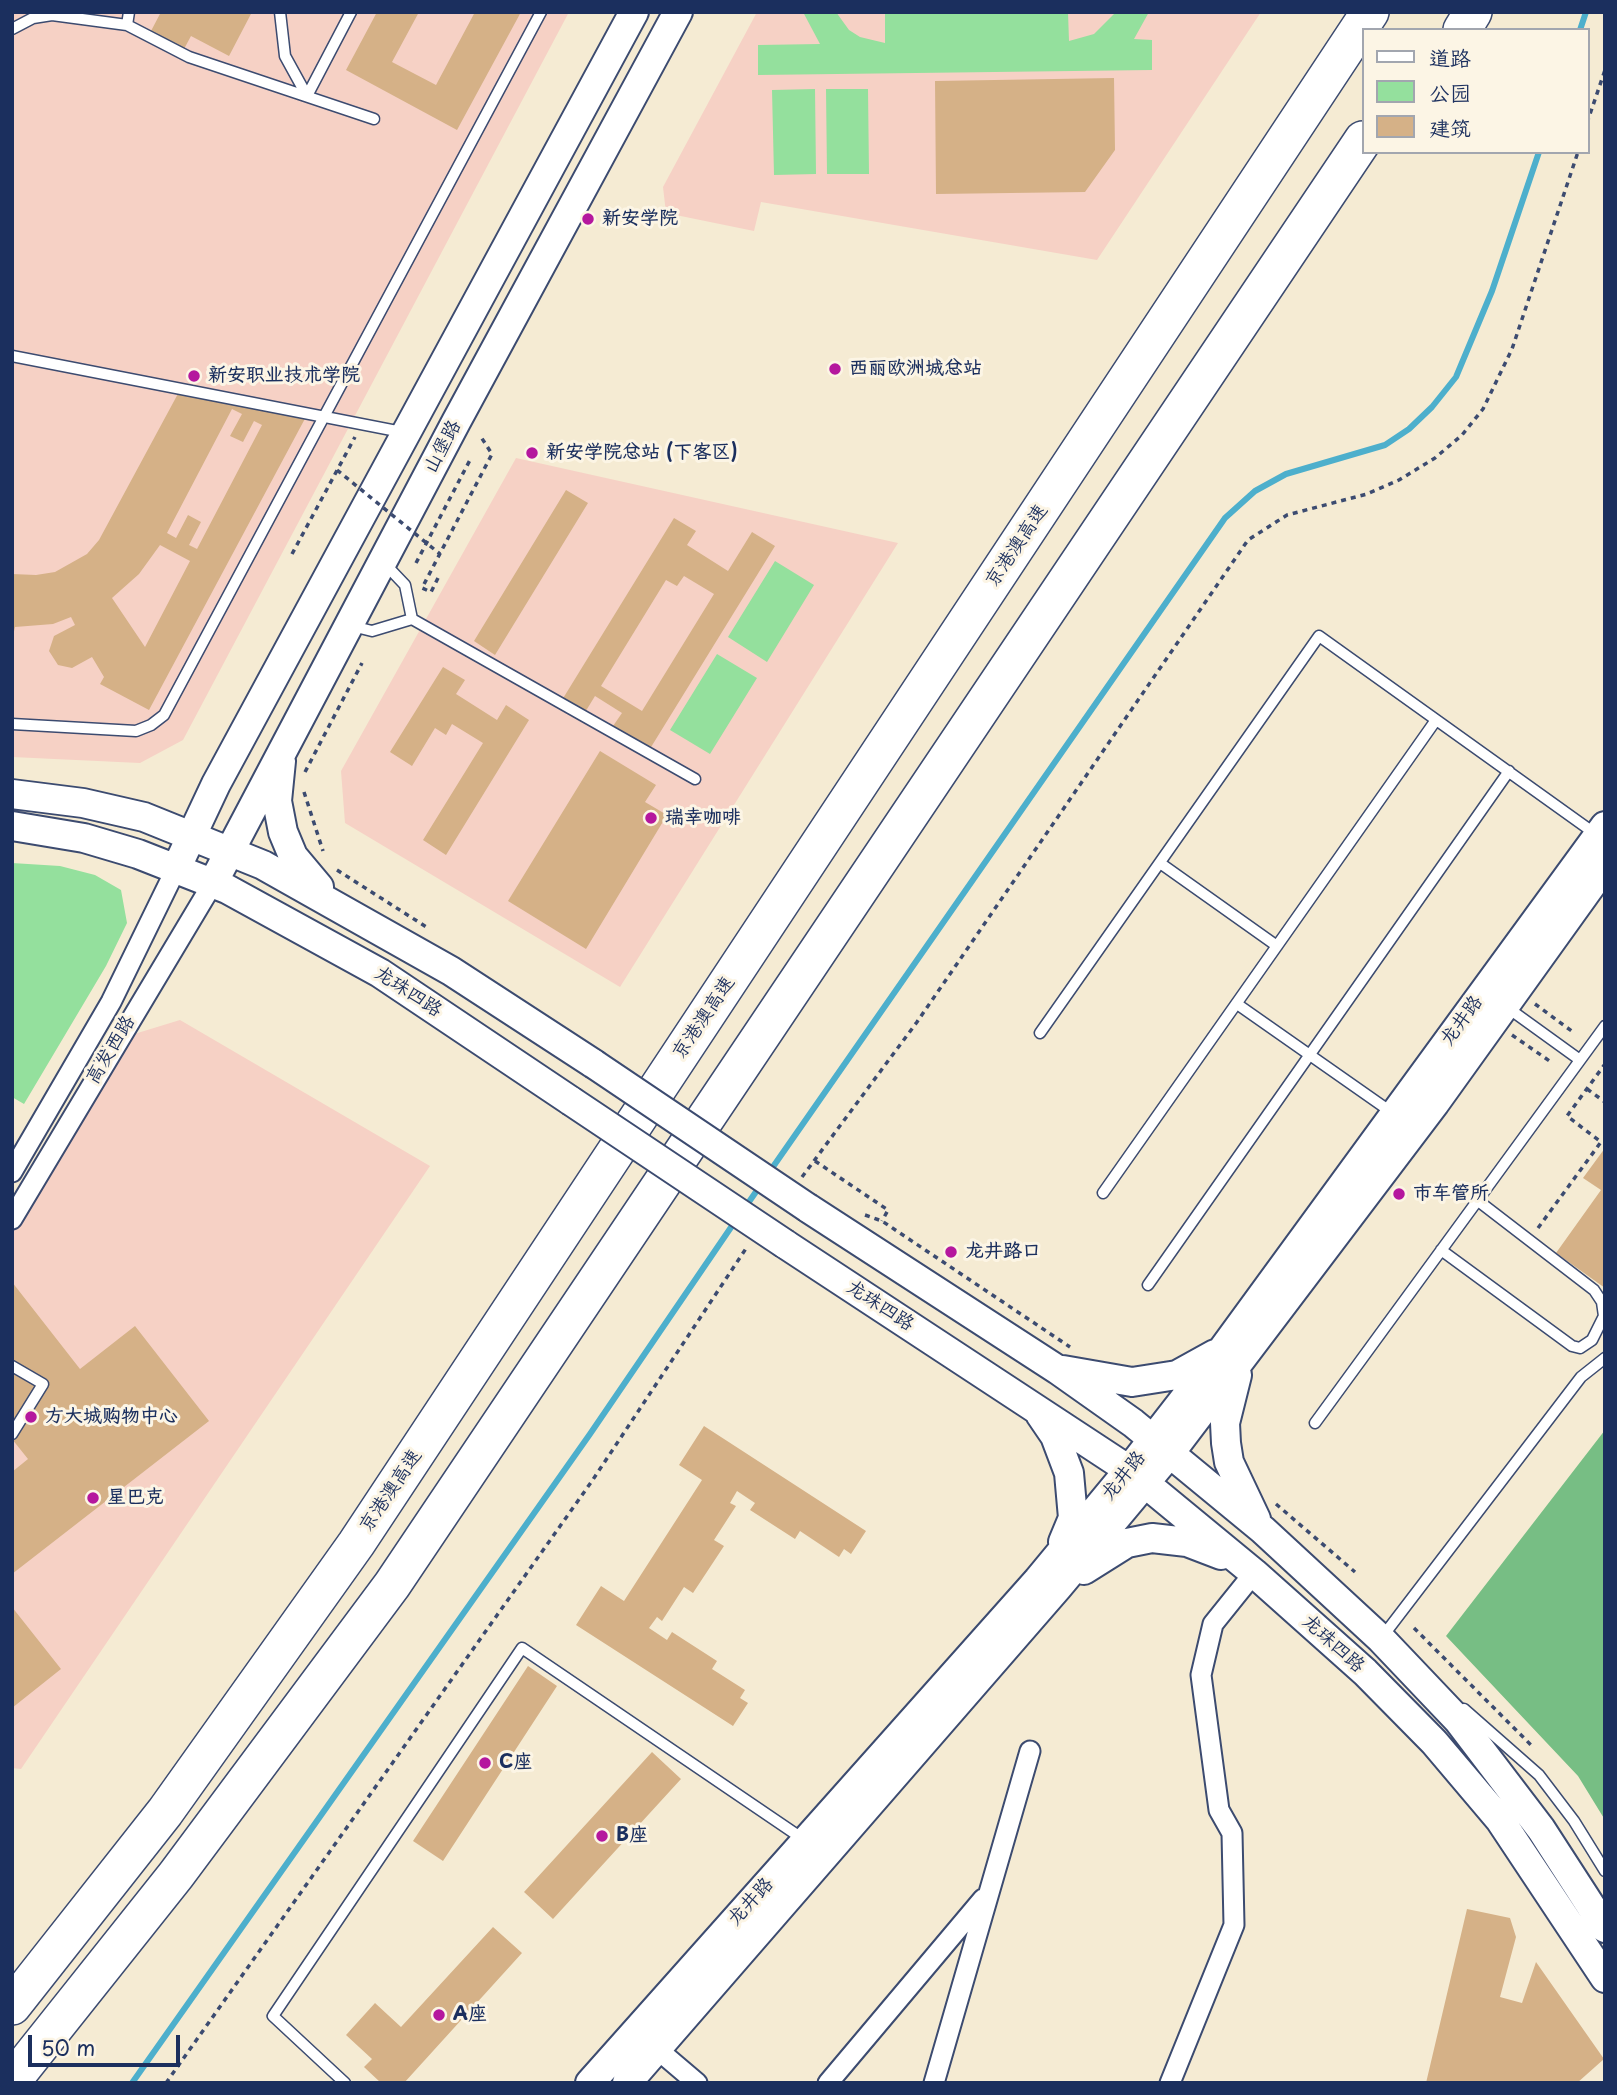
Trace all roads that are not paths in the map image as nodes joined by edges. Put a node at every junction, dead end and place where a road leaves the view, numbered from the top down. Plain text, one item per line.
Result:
1 (129, 12) edge
2 (280, 12) edge
3 (351, 12) edge
4 (541, 12) edge
5 (634, 12) edge
6 (678, 12) edge
7 (1370, 12) edge
8 (1448, 12) edge
9 (1473, 12) edge
10 (127, 25) junction
11 (1438, 28) edge
12 (1463, 28) edge
13 (12, 29) edge
14 (307, 96) junction
15 (374, 119) dead end
16 (1362, 141) edge
17 (1379, 154) edge
18 (12, 356) edge
19 (326, 417) junction
20 (407, 432) junction
21 (1140, 474) junction
22 (383, 561) junction
23 (412, 619) junction
24 (348, 625) junction
25 (1436, 720) junction
26 (12, 724) edge
27 (284, 745) junction
28 (1509, 771) junction
29 (695, 779) dead end
30 (12, 794) edge
31 (12, 826) edge
32 (1601, 830) edge
33 (192, 834) junction
34 (230, 850) junction
35 (1160, 863) junction
36 (1605, 866) edge
37 (176, 869) junction
38 (213, 883) junction
39 (344, 910) junction
40 (1278, 946) junction
41 (1237, 1004) junction
42 (1504, 1006) junction
43 (1605, 1026) edge
44 (1040, 1033) dead end
45 (1310, 1055) junction
46 (1580, 1059) junction
47 (1394, 1114) junction
48 (12, 1172) edge
49 (1103, 1193) dead end
50 (1477, 1200) junction
51 (12, 1219) edge
52 (1441, 1250) junction
53 (1148, 1285) dead end
54 (1586, 1345) junction
55 (1233, 1355) junction
56 (1066, 1359) junction
57 (1601, 1360) edge
58 (12, 1366) edge
59 (1025, 1400) junction
60 (1315, 1423) dead end
61 (12, 1434) edge
62 (1162, 1446) junction
63 (1138, 1477) junction
64 (1263, 1530) junction
65 (1254, 1573) junction
66 (1048, 1583) junction
67 (1381, 1639) junction
68 (1427, 1685) junction
69 (1030, 1751) dead end
70 (806, 1840) junction
71 (1605, 1871) edge
72 (989, 1891) junction
73 (1605, 1928) edge
74 (1605, 1978) edge
75 (12, 2006) edge
76 (657, 2049) junction
77 (12, 2081) edge
78 (345, 2083) edge
79 (590, 2083) edge
80 (627, 2083) edge
81 (697, 2083) edge
82 (828, 2083) edge
83 (934, 2083) edge
84 (1170, 2083) edge

1 - 10 lane
2 - 14 lane
3 - 14 lane
4 - 19 lane
5 - 20 main road, 山堡路
6 - 22 main road, 山堡路
7 - 75 highway, 京港澳高速
8 - 11 highway
9 - 12 highway
10 - 13 lane
10 - 14 lane
14 - 15 lane
16 - 21 highway
17 - 21 highway
18 - 19 lane
19 - 20 lane
19 - 26 lane
20 - 33 main road, 山堡路
21 - 77 highway
22 - 23 lane
22 - 24 main road, 山堡路
23 - 24 lane
23 - 29 lane
24 - 27 main road, 山堡路
25 - 28 lane
25 - 35 lane
25 - 40 lane
27 - 34 main road, 山堡路
27 - 39 main road
28 - 32 lane
28 - 45 lane
30 - 33 main road, 龙珠四路
31 - 37 main road, 龙珠四路
32 - 47 main road, 龙井路
33 - 34 main road, 龙珠四路
33 - 37 main road, 山堡路
34 - 38 main road, 山堡路
34 - 39 main road, 龙珠四路
35 - 40 lane
35 - 44 lane
36 - 42 main road, 龙井路
37 - 38 main road, 龙珠四路
37 - 48 street, 高发西路
38 - 51 street, 高发西路
38 - 59 main road, 龙珠四路, bridge
39 - 56 main road, 龙珠四路, bridge
40 - 41 lane
41 - 45 lane
41 - 49 lane
42 - 46 lane
42 - 55 main road, 龙井路
43 - 46 lane
45 - 47 lane
45 - 53 lane
46 - 50 lane
47 - 55 main road, 龙井路
50 - 52 lane
50 - 54 lane
52 - 54 lane
52 - 60 lane
54 - 57 lane
55 - 56 main road
55 - 62 main road, 龙井路
55 - 64 main road
56 - 62 main road, 龙珠四路
57 - 67 lane
58 - 61 lane
59 - 63 main road, 龙珠四路
59 - 66 main road
62 - 63 main road, 龙井路
62 - 64 main road, 龙珠四路
63 - 65 main road, 龙珠四路
63 - 66 main road, 龙井路
64 - 67 main road, 龙珠四路
65 - 66 main road
65 - 74 main road, 龙珠四路
65 - 84 street
66 - 70 main road, 龙井路
66 - 76 main road, 龙井路
67 - 68 main road, 龙珠四路
68 - 71 lane
68 - 73 main road, 龙珠四路
69 - 72 street
70 - 78 lane
70 - 79 main road, 龙井路
72 - 82 street
72 - 83 street
76 - 80 main road, 龙井路
76 - 81 street

